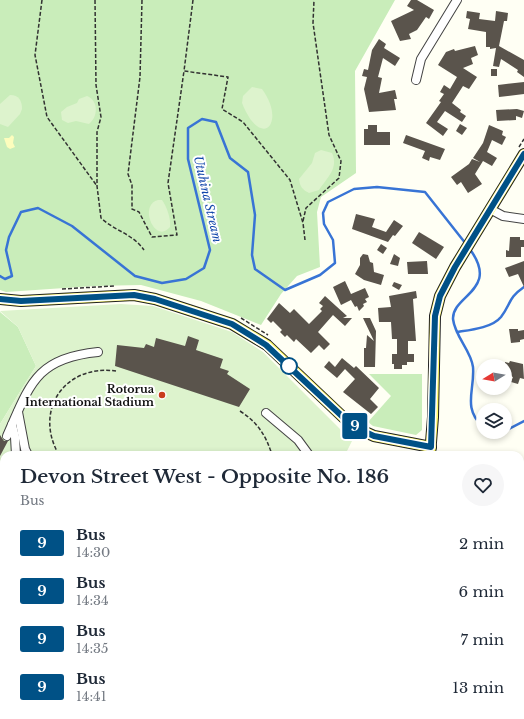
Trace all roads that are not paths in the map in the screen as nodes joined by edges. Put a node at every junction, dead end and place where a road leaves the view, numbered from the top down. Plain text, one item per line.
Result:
1 (457, 0) edge
2 (416, 80) dead end
3 (524, 154) edge
4 (490, 209) junction
5 (524, 219) edge
6 (0, 299) edge
7 (98, 352) dead end
8 (18, 412) junction
9 (266, 413) dead end
10 (12, 425) junction
11 (7, 436) dead end
12 (16, 451) edge
13 (26, 451) edge
14 (306, 451) edge
15 (430, 451) edge

1 - 2 street
3 - 4 main road
4 - 5 street
4 - 15 main road
6 - 15 main road
7 - 8 street
8 - 10 street
8 - 13 street
9 - 14 street
10 - 11 street
10 - 12 street

